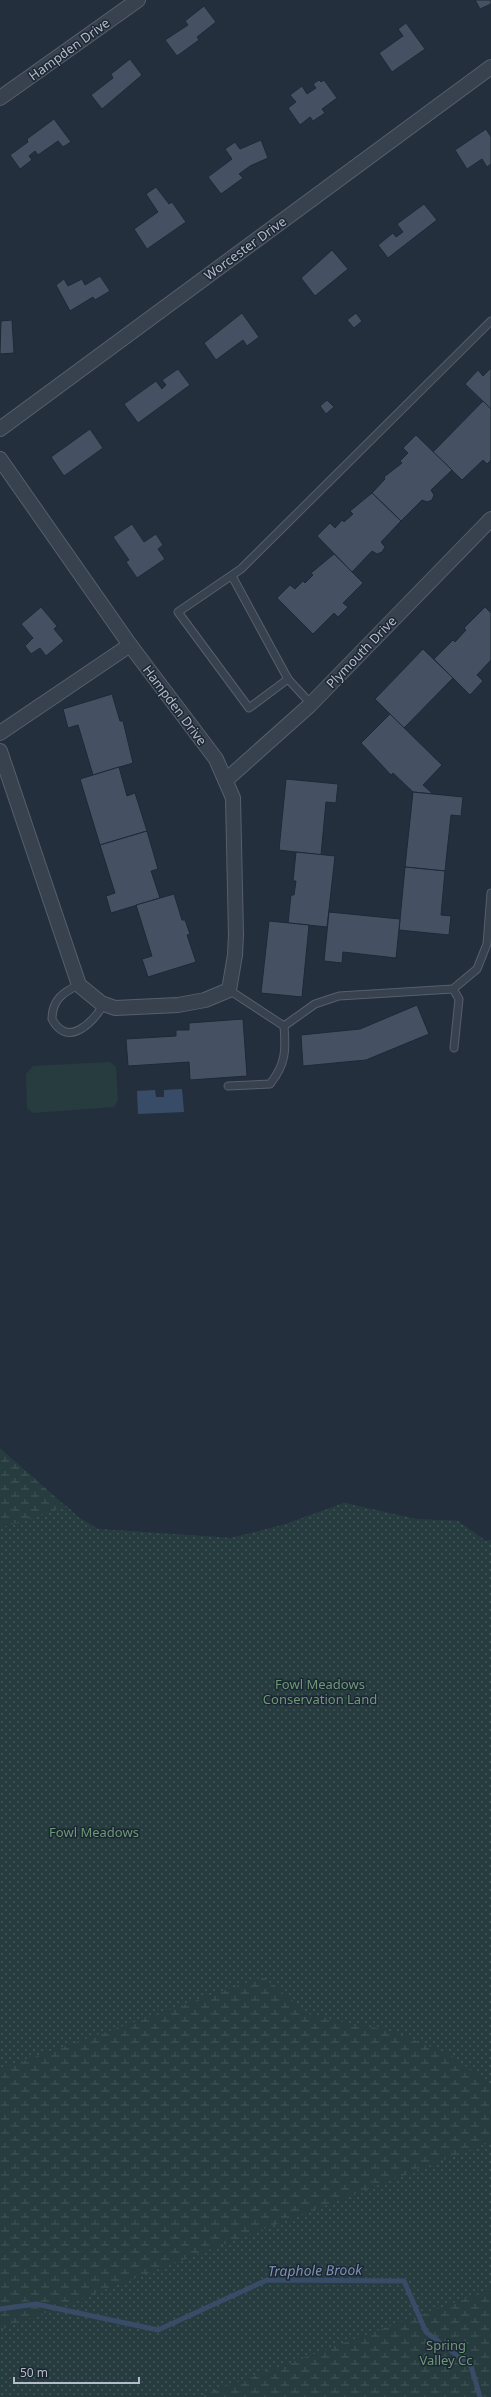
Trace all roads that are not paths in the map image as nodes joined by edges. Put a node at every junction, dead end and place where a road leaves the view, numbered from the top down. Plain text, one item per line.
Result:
1 (138, 0) edge
2 (491, 67) edge
3 (0, 98) edge
4 (491, 321) edge
5 (0, 429) edge
6 (0, 459) edge
7 (491, 519) edge
8 (232, 576) junction
9 (130, 645) junction
10 (288, 679) junction
11 (311, 704) junction
12 (0, 733) edge
13 (0, 751) edge
14 (226, 780) junction
15 (491, 893) edge
16 (79, 984) junction
17 (453, 989) junction
18 (229, 990) junction
19 (104, 1004) junction
20 (284, 1026) junction
21 (454, 1048) dead end
22 (228, 1086) dead end

1 - 3 street, Hampden Drive
2 - 5 street, Worcester Drive
4 - 8 lane
6 - 9 street, Hampden Drive
7 - 11 street, Plymouth Drive
8 - 10 lane
8 - 10 lane
9 - 12 street
9 - 14 street, Hampden Drive
10 - 11 lane
11 - 14 street, Plymouth Drive
13 - 16 street
14 - 18 street, Hampden Drive
15 - 17 lane
16 - 19 street
16 - 19 lane
17 - 20 lane
17 - 21 lane
18 - 19 street
18 - 20 lane
20 - 22 lane

